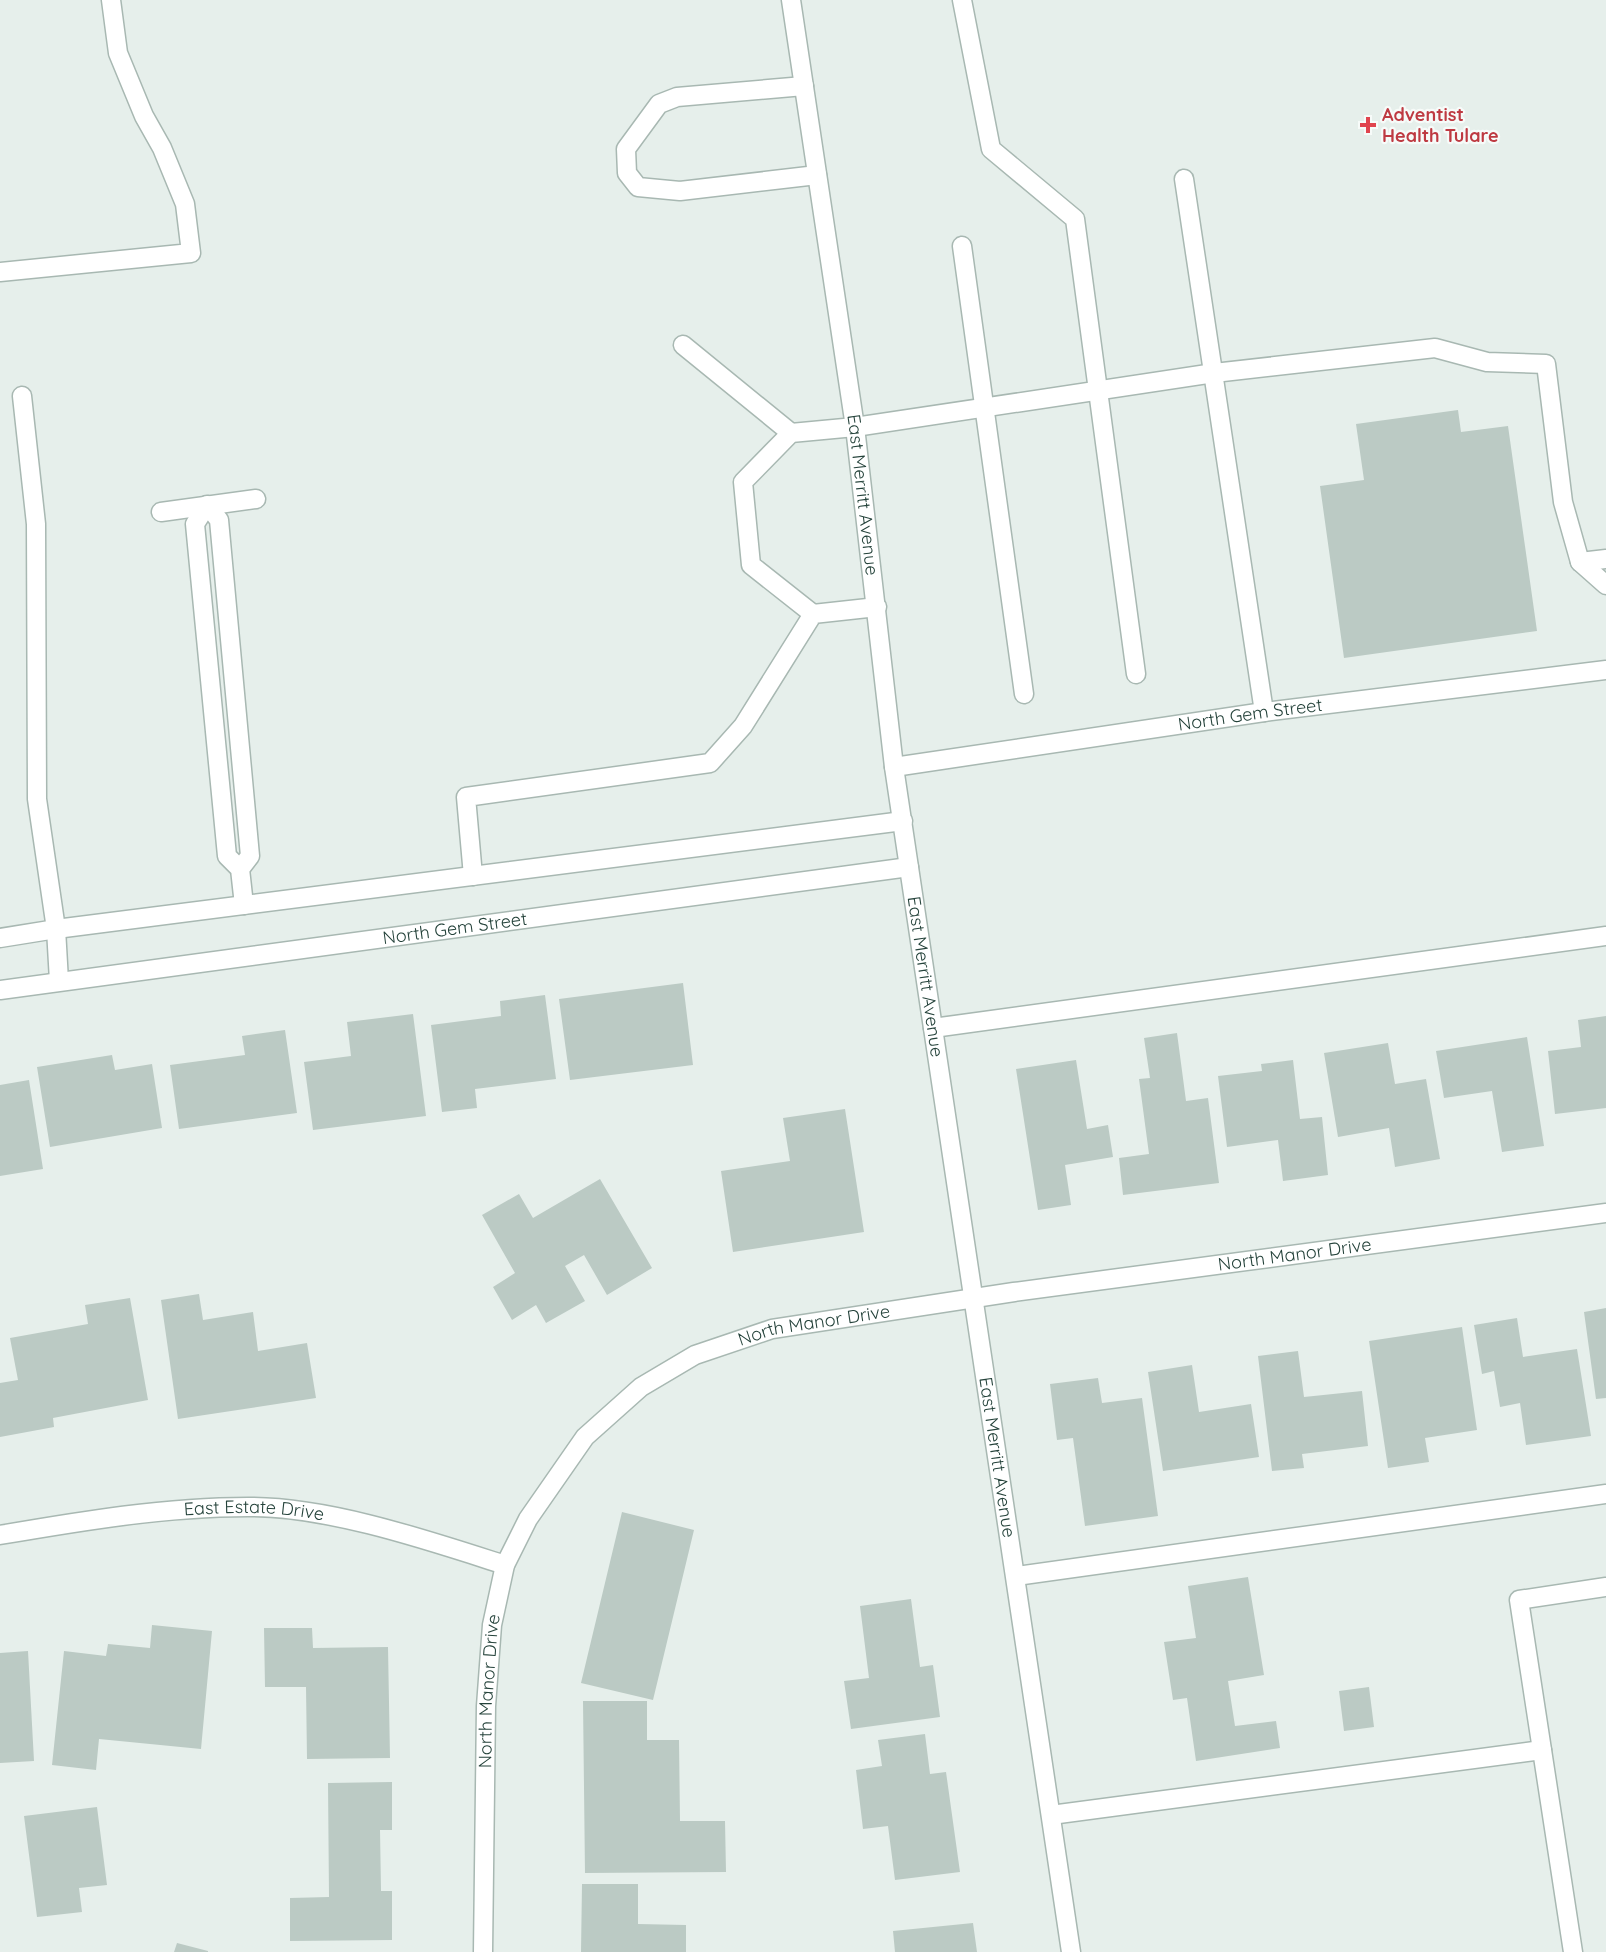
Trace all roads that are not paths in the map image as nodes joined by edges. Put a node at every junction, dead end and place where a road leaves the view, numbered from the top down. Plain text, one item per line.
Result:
1 (111, 0) edge
2 (791, 0) edge
3 (962, 0) edge
4 (804, 86) junction
5 (818, 176) junction
6 (1184, 179) dead end
7 (962, 246) dead end
8 (0, 272) edge
9 (683, 345) dead end
10 (1214, 373) junction
11 (1100, 392) junction
12 (22, 396) dead end
13 (984, 409) junction
14 (855, 427) junction
15 (791, 433) junction
16 (256, 499) dead end
17 (207, 505) junction
18 (161, 512) dead end
19 (1606, 559) edge
20 (1580, 562) junction
21 (1606, 585) edge
22 (877, 607) junction
23 (813, 614) junction
24 (1606, 670) edge
25 (1136, 674) dead end
26 (1024, 694) dead end
27 (1264, 712) junction
28 (894, 767) junction
29 (903, 821) junction
30 (909, 867) junction
31 (473, 876) junction
32 (244, 905) junction
33 (56, 929) junction
34 (1606, 936) edge
35 (0, 938) edge
36 (59, 981) junction
37 (0, 990) edge
38 (933, 1028) junction
39 (1606, 1213) edge
40 (975, 1298) junction
41 (1606, 1494) edge
42 (0, 1535) edge
43 (505, 1565) junction
44 (1016, 1576) junction
45 (1606, 1587) edge
46 (1542, 1750) junction
47 (1050, 1815) junction
48 (483, 1952) edge
49 (1071, 1952) edge
50 (1574, 1952) edge

1 - 8 street
2 - 4 street, East Merritt Avenue
3 - 11 street
4 - 5 street, East Merritt Avenue
4 - 5 street
5 - 14 street, East Merritt Avenue
6 - 10 street
7 - 13 street
9 - 15 street
10 - 11 street
10 - 20 street
10 - 27 street
11 - 13 street
11 - 25 street
12 - 33 street
13 - 14 street
13 - 26 street
14 - 15 street
14 - 22 street, East Merritt Avenue
15 - 23 street
16 - 17 street
17 - 18 street
17 - 32 street
19 - 20 street
20 - 21 street
22 - 23 street
22 - 28 street, East Merritt Avenue
23 - 31 street
24 - 27 street, North Gem Street
27 - 28 street, North Gem Street
28 - 29 street, East Merritt Avenue
29 - 30 street, East Merritt Avenue
29 - 31 street
30 - 36 street, North Gem Street
30 - 38 street, East Merritt Avenue
31 - 32 street
32 - 33 street
33 - 35 street
33 - 36 street
34 - 38 street
36 - 37 street, North Gem Street
38 - 40 street, East Merritt Avenue
39 - 40 street, North Manor Drive
40 - 43 street, North Manor Drive
40 - 44 street, East Merritt Avenue
41 - 44 street
42 - 43 street, East Estate Drive
43 - 48 street, North Manor Drive
44 - 47 street, East Merritt Avenue
45 - 46 street
46 - 47 street
46 - 50 street
47 - 49 street, East Merritt Avenue

